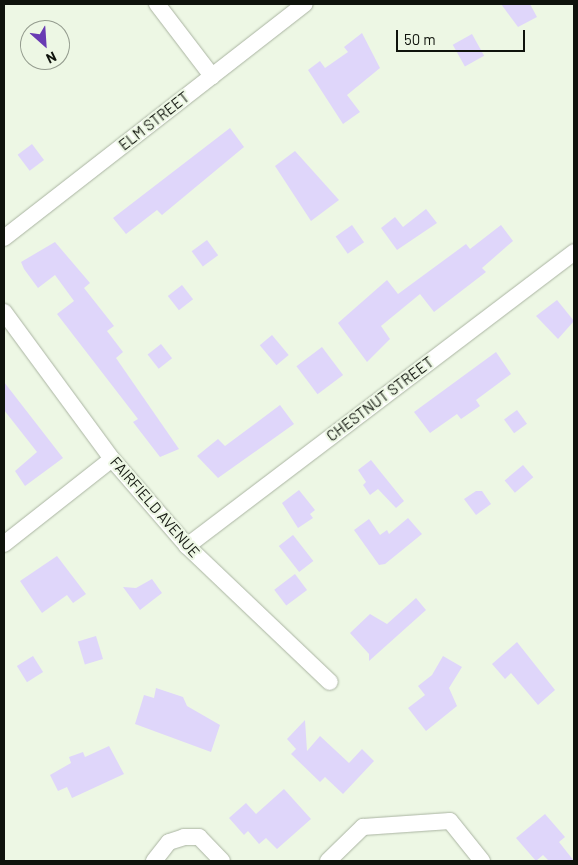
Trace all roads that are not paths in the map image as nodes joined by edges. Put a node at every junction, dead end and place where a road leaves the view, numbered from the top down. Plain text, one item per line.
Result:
1 (157, 4) edge
2 (305, 4) edge
3 (212, 76) junction
4 (4, 238) edge
5 (574, 252) edge
6 (4, 312) edge
7 (112, 460) junction
8 (4, 544) edge
9 (187, 546) junction
10 (330, 682) dead end
11 (154, 861) edge
12 (222, 861) edge
13 (328, 861) edge
14 (482, 861) edge

1 - 3 street
2 - 3 street, ELM STREET
3 - 4 street, ELM STREET
5 - 9 street, CHESTNUT STREET
6 - 7 street, FAIRFIELD AVENUE
7 - 8 street
7 - 9 street, FAIRFIELD AVENUE
9 - 10 street, FAIRFIELD AVENUE
11 - 12 street
13 - 14 street

